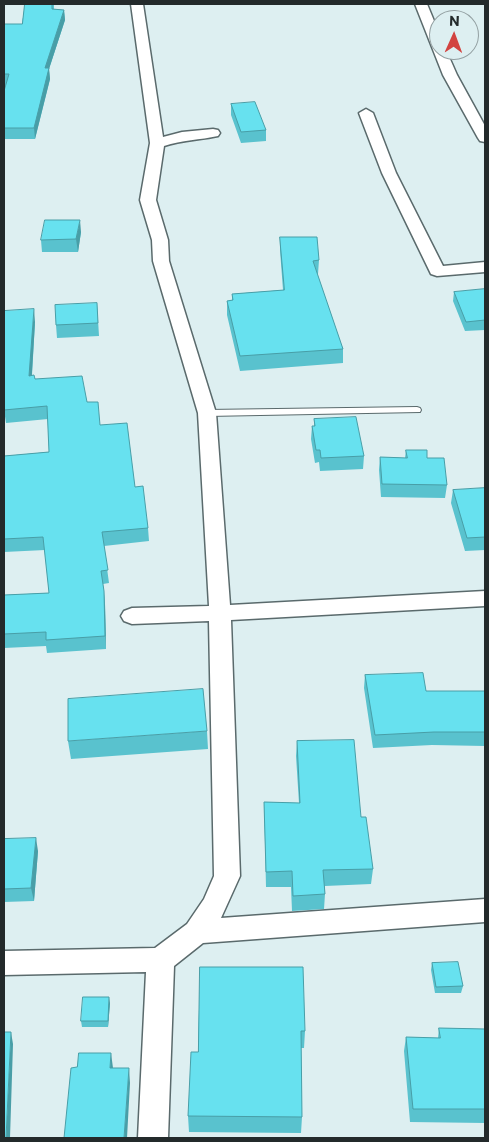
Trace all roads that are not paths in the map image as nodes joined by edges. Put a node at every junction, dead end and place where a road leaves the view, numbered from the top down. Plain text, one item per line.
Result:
1 (137, 4) edge
2 (421, 4) edge
3 (429, 23) edge
4 (444, 60) edge
5 (366, 114) dead end
6 (213, 133) dead end
7 (485, 138) edge
8 (158, 143) junction
9 (485, 267) edge
10 (417, 410) dead end
11 (207, 413) junction
12 (485, 598) edge
13 (220, 613) junction
14 (132, 616) dead end
15 (485, 911) edge
16 (197, 932) junction
17 (160, 960) junction
18 (4, 963) edge
19 (153, 1138) edge

1 - 8 street
2 - 3 street
4 - 7 street
5 - 9 street
6 - 8 street
8 - 11 street
10 - 11 lane
11 - 13 street
12 - 13 street
13 - 14 street
13 - 16 street
15 - 16 street
16 - 17 street
17 - 18 street
17 - 19 street

